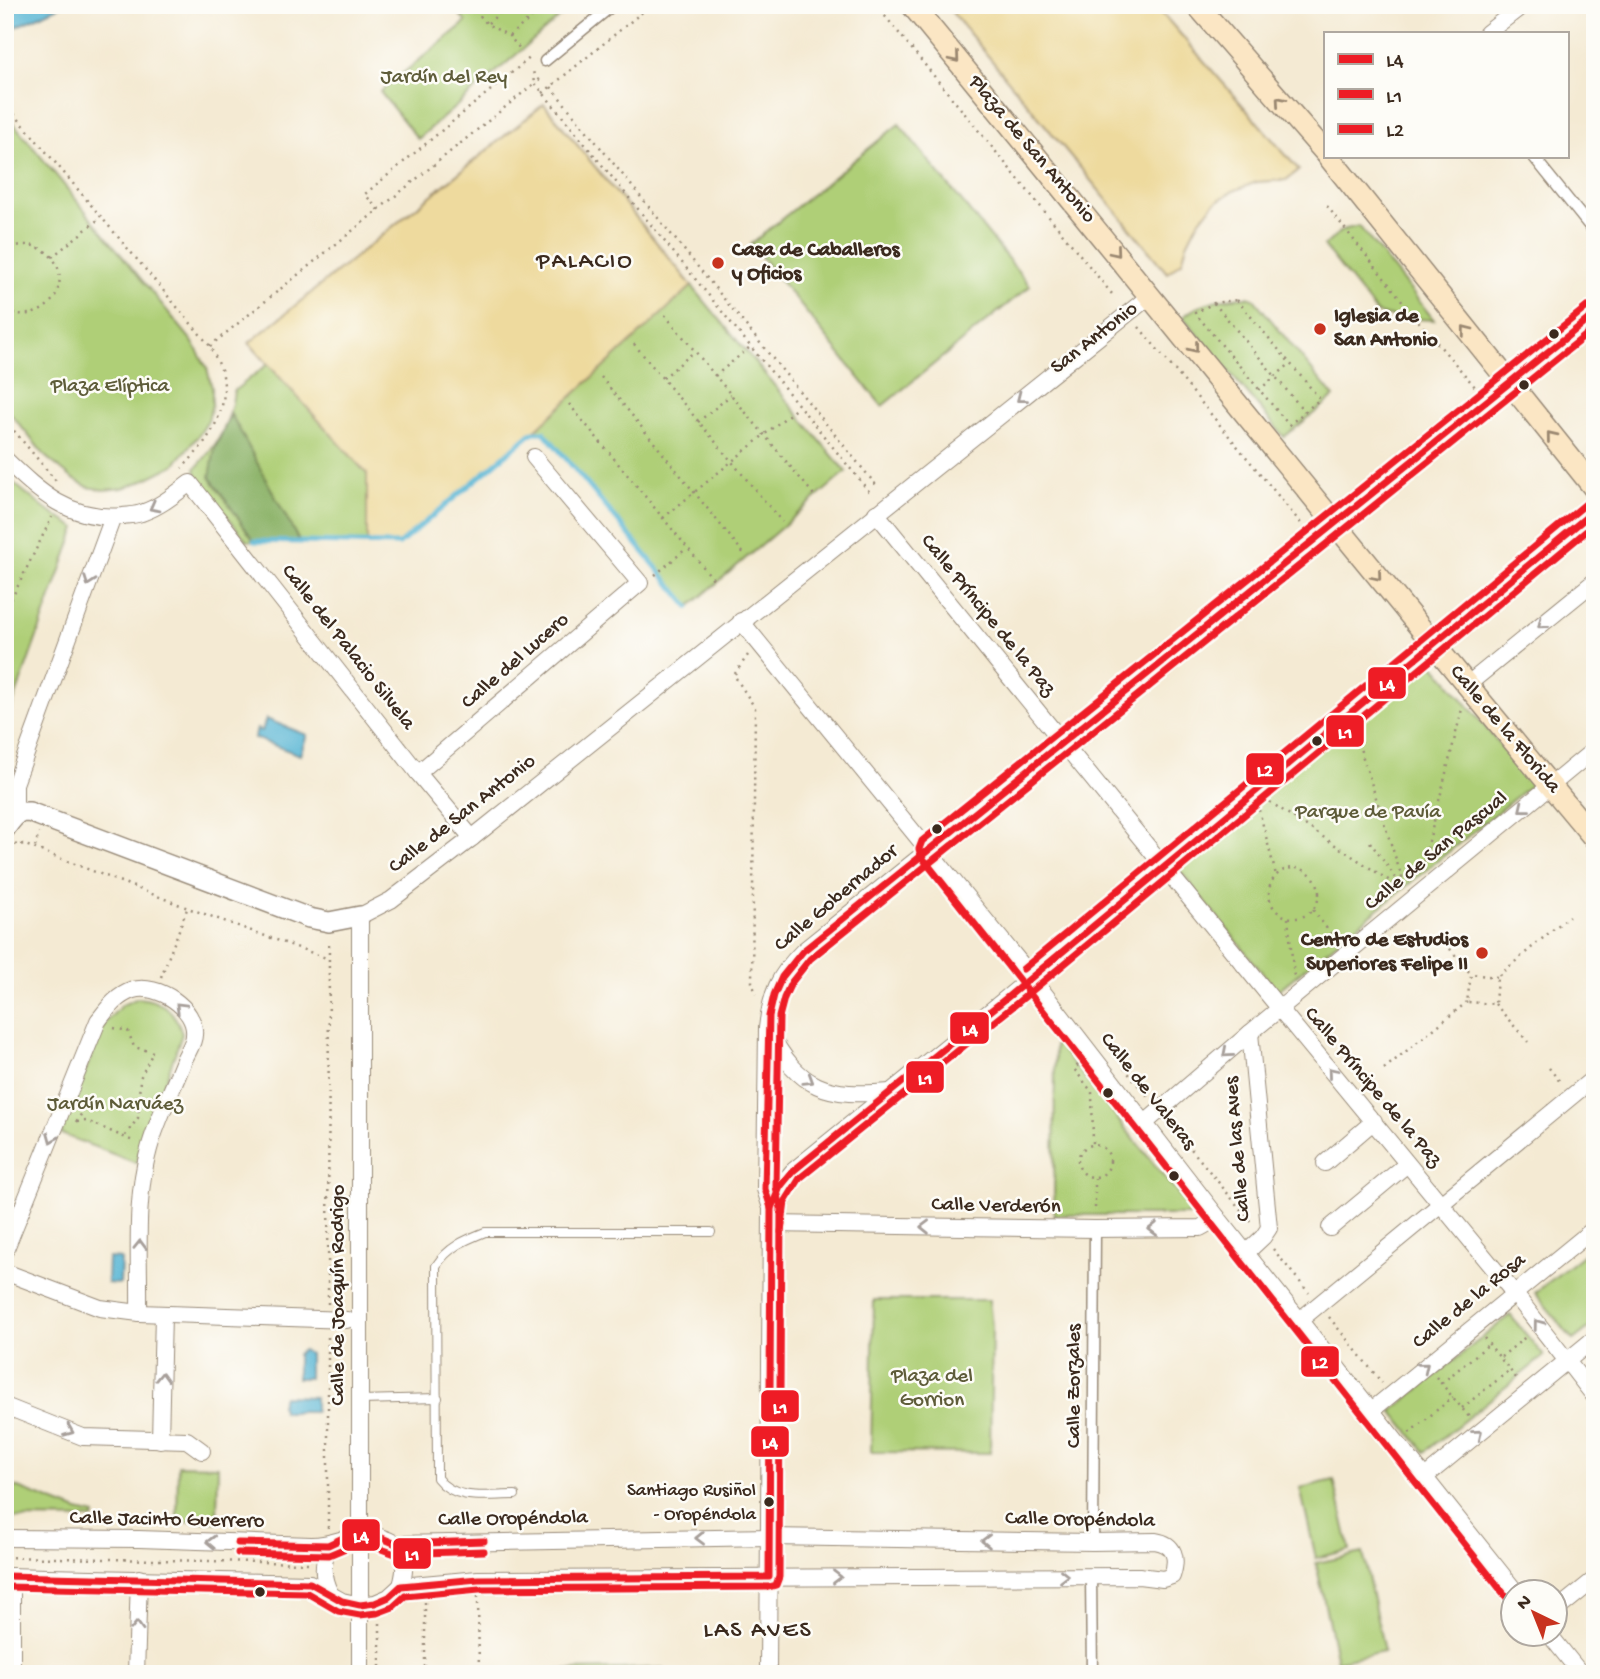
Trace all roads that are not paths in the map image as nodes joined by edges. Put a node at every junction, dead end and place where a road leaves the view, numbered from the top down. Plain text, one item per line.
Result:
1 (614, 5) edge
2 (912, 5) edge
3 (1197, 5) edge
4 (1522, 5) edge
5 (1488, 32) edge
6 (545, 61) dead end
7 (1324, 150) edge
8 (1330, 158) edge
9 (1535, 158) edge
10 (1595, 233) edge
11 (1151, 295) junction
12 (1595, 313) edge
13 (1508, 383) junction
14 (534, 457) dead end
15 (5, 459) edge
16 (1595, 489) edge
17 (875, 506) junction
18 (1595, 510) edge
19 (113, 517) junction
20 (1333, 524) junction
21 (1595, 581) edge
22 (741, 621) junction
23 (1433, 644) junction
24 (1467, 685) junction
25 (1062, 742) junction
26 (1595, 750) edge
27 (418, 773) junction
28 (1551, 786) junction
29 (9, 825) edge
30 (472, 838) junction
31 (1595, 839) edge
32 (929, 849) junction
33 (1164, 866) junction
34 (360, 916) junction
35 (1030, 977) junction
36 (1279, 1009) junction
37 (767, 1028) junction
38 (1250, 1033) junction
39 (1595, 1077) edge
40 (891, 1092) junction
41 (1374, 1121) junction
42 (1145, 1123) junction
43 (1325, 1163) dead end
44 (1406, 1164) junction
45 (1441, 1204) junction
46 (771, 1216) junction
47 (1218, 1218) junction
48 (1329, 1228) dead end
49 (1595, 1228) edge
50 (1095, 1229) junction
51 (711, 1232) dead end
52 (5, 1251) edge
53 (1246, 1253) junction
54 (5, 1272) edge
55 (1514, 1293) junction
56 (360, 1305) junction
57 (139, 1313) junction
58 (163, 1314) junction
59 (347, 1320) junction
60 (1300, 1320) junction
61 (360, 1335) junction
62 (1595, 1338) edge
63 (1566, 1361) junction
64 (438, 1398) junction
65 (1595, 1398) edge
66 (360, 1399) junction
67 (5, 1406) edge
68 (1372, 1410) junction
69 (160, 1440) junction
70 (202, 1451) dead end
71 (1425, 1477) junction
72 (515, 1495) dead end
73 (360, 1535) junction
74 (769, 1537) junction
75 (5, 1538) edge
76 (1093, 1542) junction
77 (396, 1544) junction
78 (328, 1545) junction
79 (9, 1576) edge
80 (1091, 1576) junction
81 (769, 1577) junction
82 (139, 1578) junction
83 (1506, 1578) edge
84 (1595, 1579) edge
85 (401, 1586) junction
86 (330, 1593) junction
87 (1568, 1601) edge
88 (360, 1605) junction
89 (1561, 1648) edge
90 (12, 1674) edge
91 (136, 1674) edge
92 (360, 1674) edge
93 (768, 1674) edge
94 (1092, 1674) edge
95 (1581, 1674) edge

1 - 6 street
2 -> 11 main road, Plaza de San Antonio
7 -> 3 main road
4 - 5 street
13 -> 8 main road
9 - 10 street
11 -> 17 street, San Antonio
11 -> 20 main road, San Antonio
12 - 13 street, Calle Gobernador
16 -> 13 main road
13 - 20 street, Calle Gobernador
14 - 27 street, Calle del Lucero
15 - 19 street
17 - 22 street, Calle de San Antonio
17 - 25 street, Calle Príncipe de la Paz
18 - 23 street
27 -> 19 street, Calle del Palacio Silvela
19 -> 29 street
20 -> 23 main road, Calle de la Florida
20 - 25 street, Calle Gobernador
21 -> 24 street
22 - 30 street, Calle de San Antonio
22 - 32 street, Calle de Valeras
23 - 24 main road, Calle de la Florida
23 - 33 street
24 - 28 main road, Calle de la Florida
25 - 32 street, Calle Gobernador
25 - 33 street, Calle Príncipe de la Paz
26 - 28 street, Calle de San Pascual
27 - 30 street, Calle del Palacio Silvela
28 - 31 main road, Calle de la Florida
28 -> 36 street, Calle de San Pascual
29 - 34 street, Calle de San Antonio
30 - 34 street, Calle de San Antonio
32 - 35 street, Calle de Valeras
32 - 37 street, Calle Gobernador
33 - 35 street
33 - 36 street, Calle Príncipe de la Paz
34 - 56 street, Calle de Joaquín Rodrigo
35 - 40 street
35 - 42 street, Calle de Valeras
36 - 38 street, Calle de San Pascual
41 -> 36 street, Calle Príncipe de la Paz
37 -> 40 street
37 - 46 street, Calle Gobernador
38 -> 42 street, Calle de San Pascual
38 - 53 street, Calle de las Aves
39 - 45 street
40 - 46 street
41 - 43 street
41 - 44 street, Calle Príncipe de la Paz
42 - 47 street, Calle de Valeras
44 - 45 street, Calle Príncipe de la Paz
44 - 48 street
45 - 55 street, Calle Príncipe de la Paz
45 - 60 street
50 -> 46 street, Calle Verderón
46 - 74 street, Calle Gobernador
47 -> 50 street, Calle Verderón
47 - 53 street, Calle de Valeras
49 - 55 street, Calle de la Rosa
50 - 76 street, Calle Zorzales
51 - 64 lane
57 -> 52 street
53 - 60 street, Calle de Valeras
54 - 57 street
63 -> 55 street, Calle Príncipe de la Paz
68 -> 55 street, Calle de la Rosa
56 - 59 street
56 - 61 street, Calle de Joaquín Rodrigo
57 - 58 street
58 - 59 street
69 -> 58 street
59 - 61 street
60 - 68 street, Calle de Valeras
61 - 66 street, Calle de Joaquín Rodrigo
62 - 63 street
63 - 65 street, Calle Príncipe de la Paz
71 -> 63 street
64 - 66 lane
64 - 72 lane
66 - 73 street, Calle de Joaquín Rodrigo
67 -> 69 street
68 - 71 street, Calle de Valeras
69 - 70 street
71 - 83 street, Calle de Valeras
73 - 77 street, Calle Oropéndola
73 - 78 street, Calle Jacinto Guerrero
73 - 88 street, Calle de Joaquín Rodrigo
76 -> 74 street, Calle Oropéndola
74 -> 77 street, Calle Oropéndola
74 - 81 street, Calle Gobernador
78 -> 75 street, Calle Jacinto Guerrero
76 - 80 street, Calle Oropéndola
77 - 85 street
78 - 86 street
79 - 82 street
79 - 90 street
81 -> 80 street, Calle Oropéndola
80 - 94 street
81 - 85 street, Calle Oropéndola
81 - 93 street, Calle Gobernador
82 - 86 street
91 -> 82 street
84 - 87 street
85 - 88 street, Calle Oropéndola
86 - 88 street
88 - 92 street, Calle de Joaquín Rodrigo
89 - 95 street

